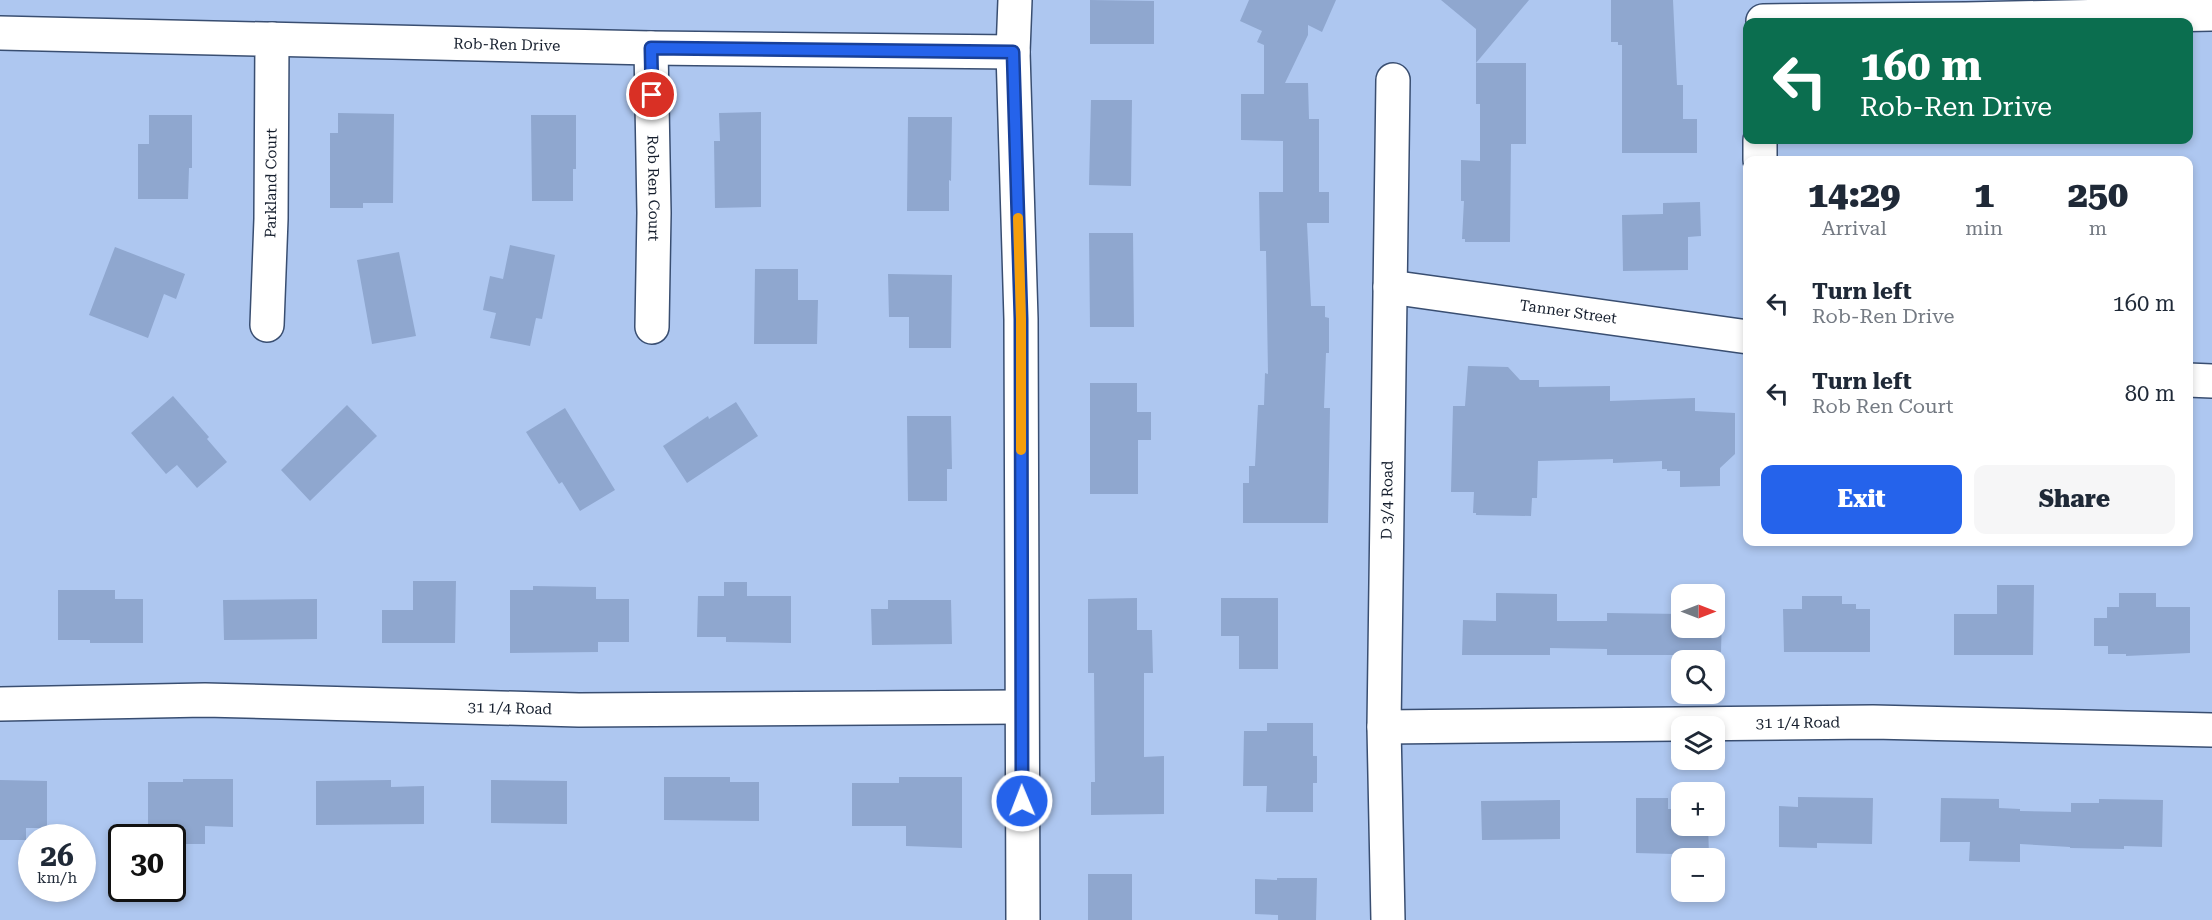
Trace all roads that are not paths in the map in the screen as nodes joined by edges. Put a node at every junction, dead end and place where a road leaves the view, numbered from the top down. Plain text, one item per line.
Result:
1 (1015, 0) edge
2 (1763, 14) edge
3 (2212, 14) edge
4 (1925, 18) edge
5 (2015, 18) edge
6 (0, 33) edge
7 (272, 39) junction
8 (651, 48) junction
9 (1013, 52) junction
10 (1393, 80) dead end
11 (1390, 287) junction
12 (267, 326) dead end
13 (652, 327) dead end
14 (1743, 336) edge
15 (2193, 380) edge
16 (2212, 381) edge
17 (0, 704) edge
18 (1021, 706) junction
19 (1384, 727) junction
20 (2212, 730) edge
21 (1023, 920) edge
22 (1388, 920) edge

1 - 9 street
2 - 4 street
3 - 5 street
6 - 7 street, Rob-Ren Drive
7 - 8 street, Rob-Ren Drive
7 - 12 street, Parkland Court
8 - 9 street, Rob-Ren Drive
8 - 13 street, Rob Ren Court
9 - 18 street
10 - 11 street, D 3/4 Road
11 - 14 street, Tanner Street
11 - 19 street, D 3/4 Road
15 - 16 street
17 - 18 street, 31 1/4 Road
18 - 21 street
19 - 20 street, 31 1/4 Road
19 - 22 street, D 3/4 Road

